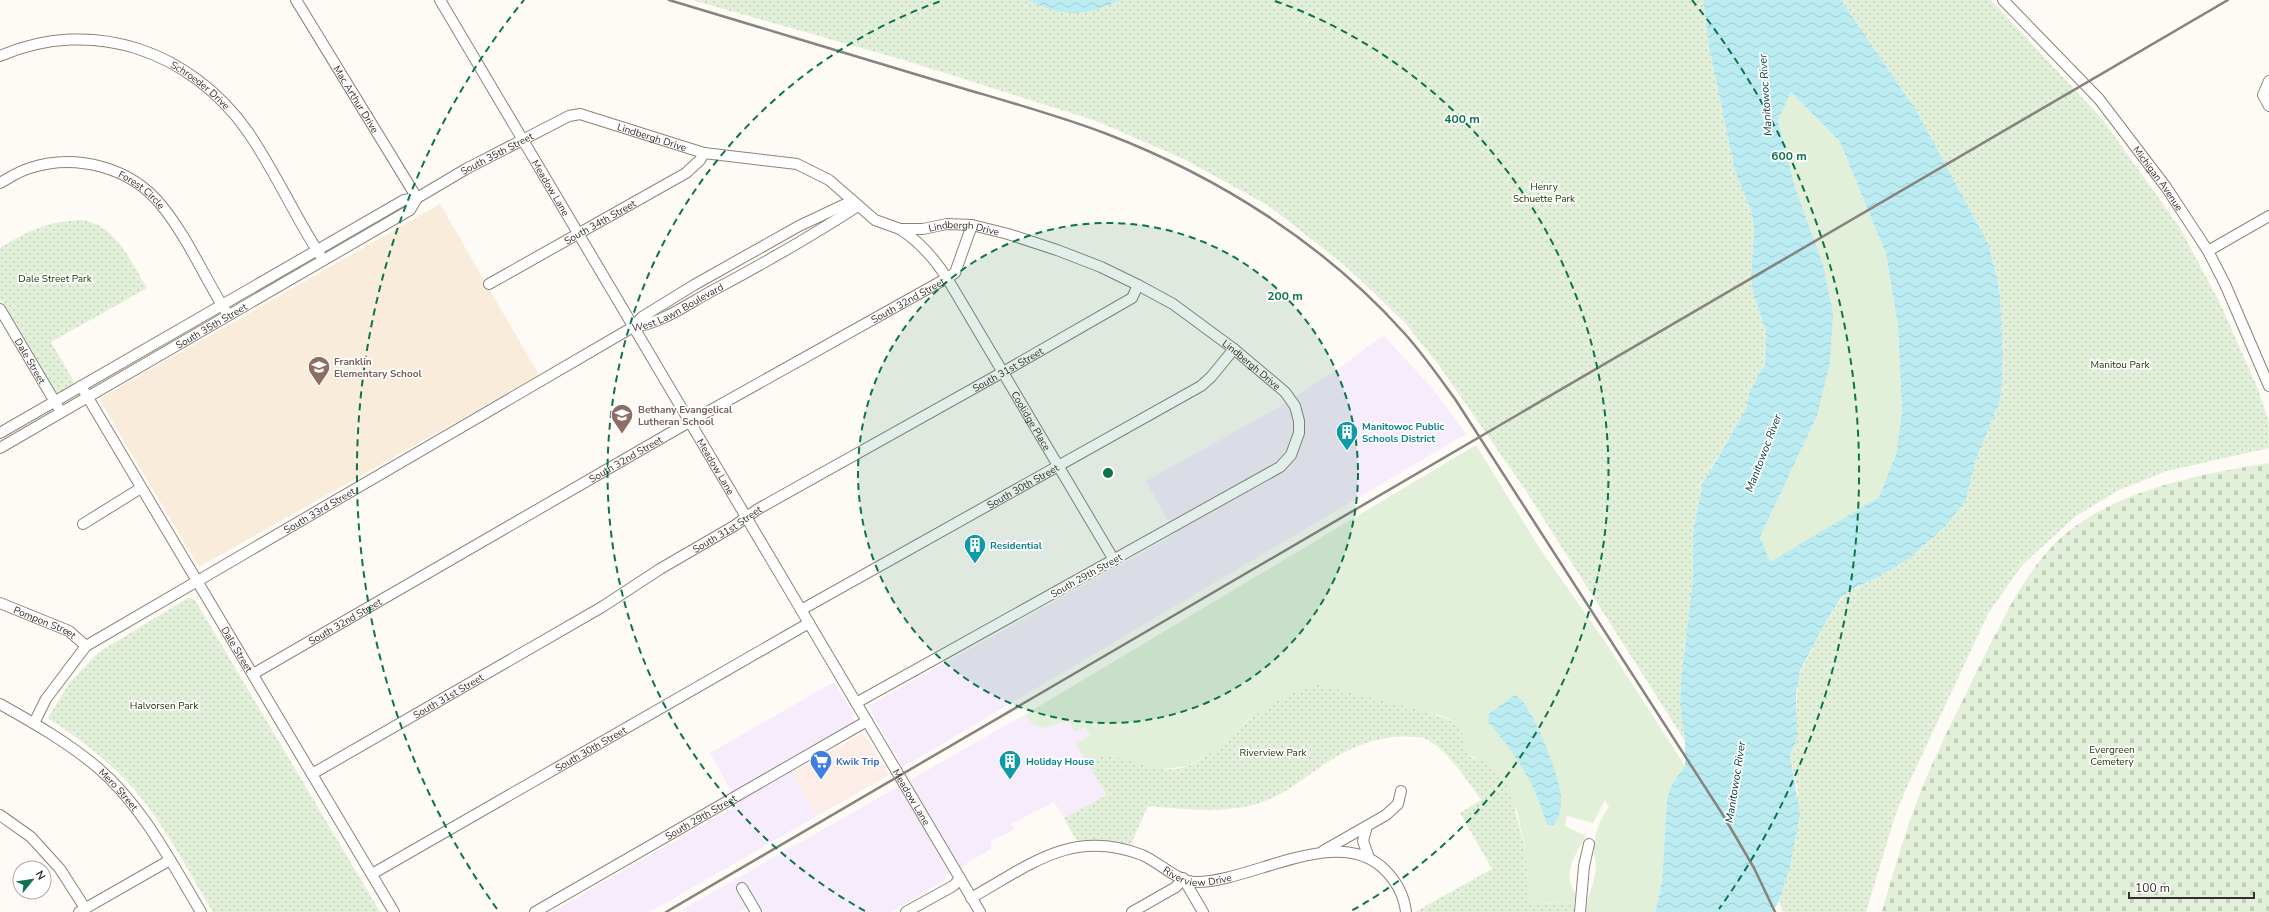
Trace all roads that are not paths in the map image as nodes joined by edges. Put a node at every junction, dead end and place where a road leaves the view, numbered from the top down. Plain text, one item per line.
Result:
1 (296, 0) edge
2 (440, 0) edge
3 (2003, 0) edge
4 (0, 56) edge
5 (2269, 81) edge
6 (2269, 106) edge
7 (580, 114) joint
8 (523, 140) junction
9 (704, 153) junction
10 (0, 183) edge
11 (417, 198) junction
12 (855, 203) junction
13 (2269, 216) edge
14 (972, 225) junction
15 (900, 229) junction
16 (578, 233) junction
17 (317, 250) junction
18 (2208, 251) junction
19 (323, 260) junction
20 (947, 278) junction
21 (489, 284) dead end
22 (1138, 285) junction
23 (222, 305) junction
24 (0, 309) edge
25 (228, 315) junction
26 (633, 327) junction
27 (1234, 349) junction
28 (1003, 372) junction
29 (81, 386) junction
30 (2269, 386) edge
31 (87, 397) junction
32 (55, 401) junction
33 (61, 412) junction
34 (689, 422) junction
35 (0, 433) edge
36 (1299, 433) joint
37 (0, 448) edge
38 (1058, 466) junction
39 (141, 488) junction
40 (746, 517) junction
41 (83, 524) dead end
42 (1114, 560) junction
43 (197, 580) junction
44 (0, 603) edge
45 (801, 610) junction
46 (809, 623) junction
47 (86, 646) junction
48 (253, 674) junction
49 (856, 703) junction
50 (0, 704) edge
51 (867, 721) junction
52 (34, 723) junction
53 (312, 774) junction
54 (1402, 791) dead end
55 (0, 815) edge
56 (1367, 826) junction
57 (1589, 844) dead end
58 (1317, 854) junction
59 (1369, 858) junction
60 (170, 860) junction
61 (372, 874) junction
62 (1183, 878) junction
63 (960, 879) junction
64 (742, 888) dead end
65 (971, 898) junction
66 (82, 910) edge
67 (201, 912) edge
68 (394, 912) edge
69 (535, 912) edge
70 (756, 912) edge
71 (906, 912) edge
72 (980, 912) edge
73 (1132, 912) edge
74 (1203, 912) edge
75 (1406, 912) edge
76 (1580, 912) edge

1 - 11 street, Mac Arthur Drive
2 - 8 street, Meadow Lane
3 - 18 street, Michigan Avenue
4 - 17 street, Schroeder Drive
5 - 6 street
7 - 8 street, South 35th Street
7 - 9 street, Lindbergh Drive
8 - 11 street, South 35th Street
8 - 16 street, Meadow Lane
9 - 12 street, Lindbergh Drive
9 - 16 street, South 34th Street
10 - 23 street, Forest Circle
11 - 17 street, South 35th Street
11 - 19 street, South 35th Street
12 - 15 street, Lindbergh Drive
12 - 26 street, West Lawn Boulevard
12 - 26 street, West Lawn Boulevard
13 - 18 street
14 - 15 street, Lindbergh Drive
14 - 20 street, South 32nd Street
14 - 22 street, Lindbergh Drive
15 - 20 street, Coolidge Place
16 - 21 street, South 34th Street
16 - 26 street, Meadow Lane
17 - 19 street, Schroeder Drive
17 - 23 street, South 35th Street
18 - 30 street, Michigan Avenue
19 - 25 street, South 35th Street
20 - 28 street, Coolidge Place
20 - 34 street, South 32nd Street
22 - 27 street, Lindbergh Drive
22 - 28 street, South 31st Street
23 - 25 street, Forest Circle
23 - 29 street, South 35th Street
24 - 32 street, Dale Street
25 - 31 street, South 35th Street
26 - 34 street, Meadow Lane
26 - 43 street, South 33rd Street
27 - 36 street, Lindbergh Drive
27 - 38 street, South 30th Street
28 - 38 street, Coolidge Place
28 - 40 street, South 31st Street
29 - 31 street, Dale Street
29 - 32 street, South 35th Street
31 - 33 street, South 35th Street
31 - 39 street, Dale Street
32 - 33 street, Dale Street
32 - 35 street, South 35th Street
33 - 37 street, South 35th Street
34 - 40 street, Meadow Lane
34 - 48 street, South 32nd Street
36 - 42 street, South 29th Street
38 - 42 street, Coolidge Place
38 - 45 street, South 30th Street
39 - 41 street
39 - 43 street, Dale Street
40 - 45 street, Meadow Lane
40 - 53 street, South 31st Street
42 - 49 street, South 29th Street
43 - 47 street, South 33rd Street
43 - 48 street, Dale Street
44 - 47 street, Pompon Street
45 - 46 street, Meadow Lane
46 - 49 street, Meadow Lane
46 - 61 street, South 30th Street
47 - 52 street, South 33rd Street
48 - 53 street, Dale Street
49 - 51 street, Meadow Lane
50 - 52 street, Mero Street
51 - 63 street, Meadow Lane
51 - 69 street, South 29th Street
52 - 60 street, Mero Street
53 - 61 street, Dale Street
54 - 56 street
55 - 66 street
56 - 58 street
56 - 59 street
57 - 76 street
58 - 59 street, Riverview Drive
58 - 62 street, Riverview Drive
59 - 75 street, Riverview Drive
60 - 66 street
60 - 67 street, Mero Street
61 - 68 street, Dale Street
62 - 65 street, Riverview Drive
62 - 73 street
62 - 74 street
63 - 65 street, Meadow Lane
63 - 71 street
64 - 70 street
65 - 72 street, Meadow Lane

